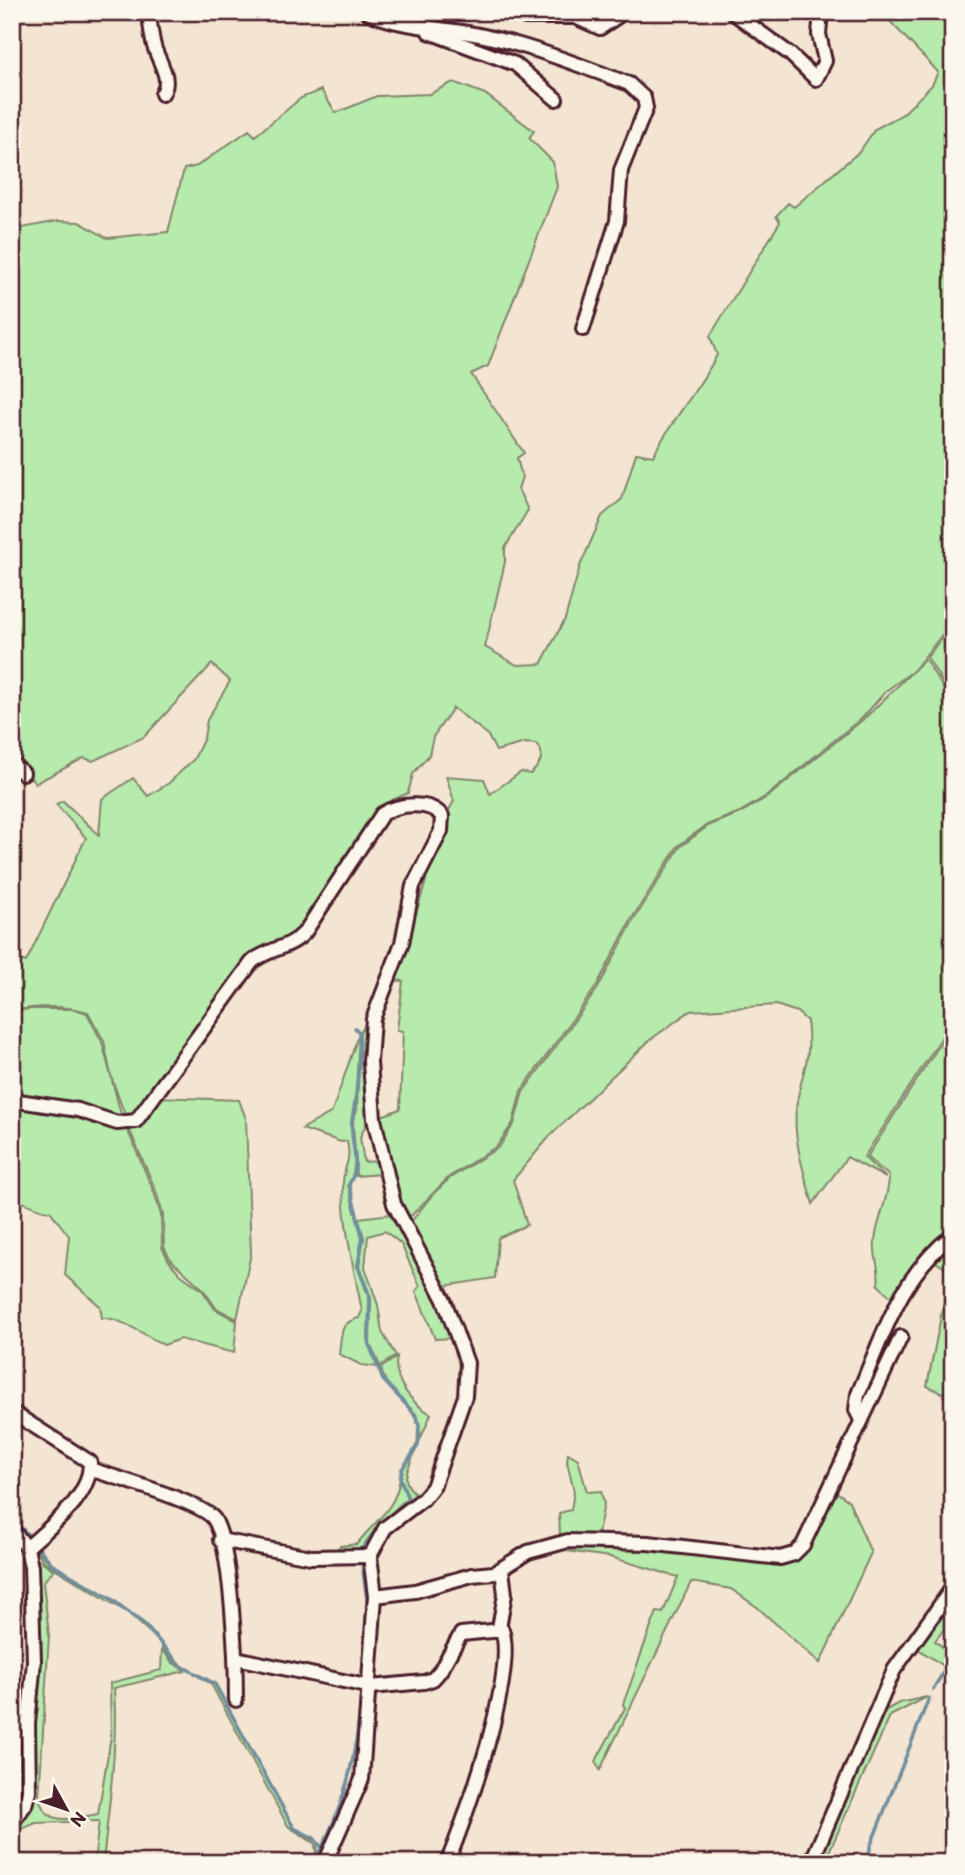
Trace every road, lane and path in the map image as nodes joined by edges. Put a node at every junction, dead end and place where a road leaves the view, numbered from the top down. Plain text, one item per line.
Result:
1 (149, 12) edge
2 (367, 12) edge
3 (520, 12) edge
4 (624, 12) edge
5 (732, 12) edge
6 (821, 12) edge
7 (415, 27) junction
8 (162, 94) dead end
9 (556, 99) dead end
10 (583, 329) dead end
11 (12, 764) edge
12 (23, 773) dead end
13 (12, 1100) edge
14 (953, 1236) edge
15 (901, 1337) dead end
16 (12, 1412) edge
17 (861, 1420) junction
18 (90, 1469) junction
19 (12, 1529) edge
20 (220, 1540) junction
21 (27, 1548) junction
22 (370, 1556) junction
23 (502, 1570) junction
24 (953, 1587) edge
25 (375, 1596) junction
26 (499, 1628) junction
27 (236, 1658) junction
28 (371, 1687) junction
29 (236, 1700) dead end
30 (12, 1823) edge
31 (326, 1863) edge
32 (447, 1863) edge
33 (811, 1863) edge

1 - 8 street
2 - 7 street
3 - 4 street
5 - 6 street
7 - 9 street
7 - 10 street
11 - 12 street
13 - 22 street
14 - 17 street
15 - 17 street
16 - 18 street
17 - 23 street
18 - 20 street
18 - 21 street
19 - 21 street
20 - 22 street
20 - 27 street
21 - 30 street
22 - 25 street
23 - 25 street
23 - 26 street
24 - 33 street
25 - 28 street
26 - 28 street
26 - 32 street
27 - 28 street
27 - 29 street
28 - 31 street

